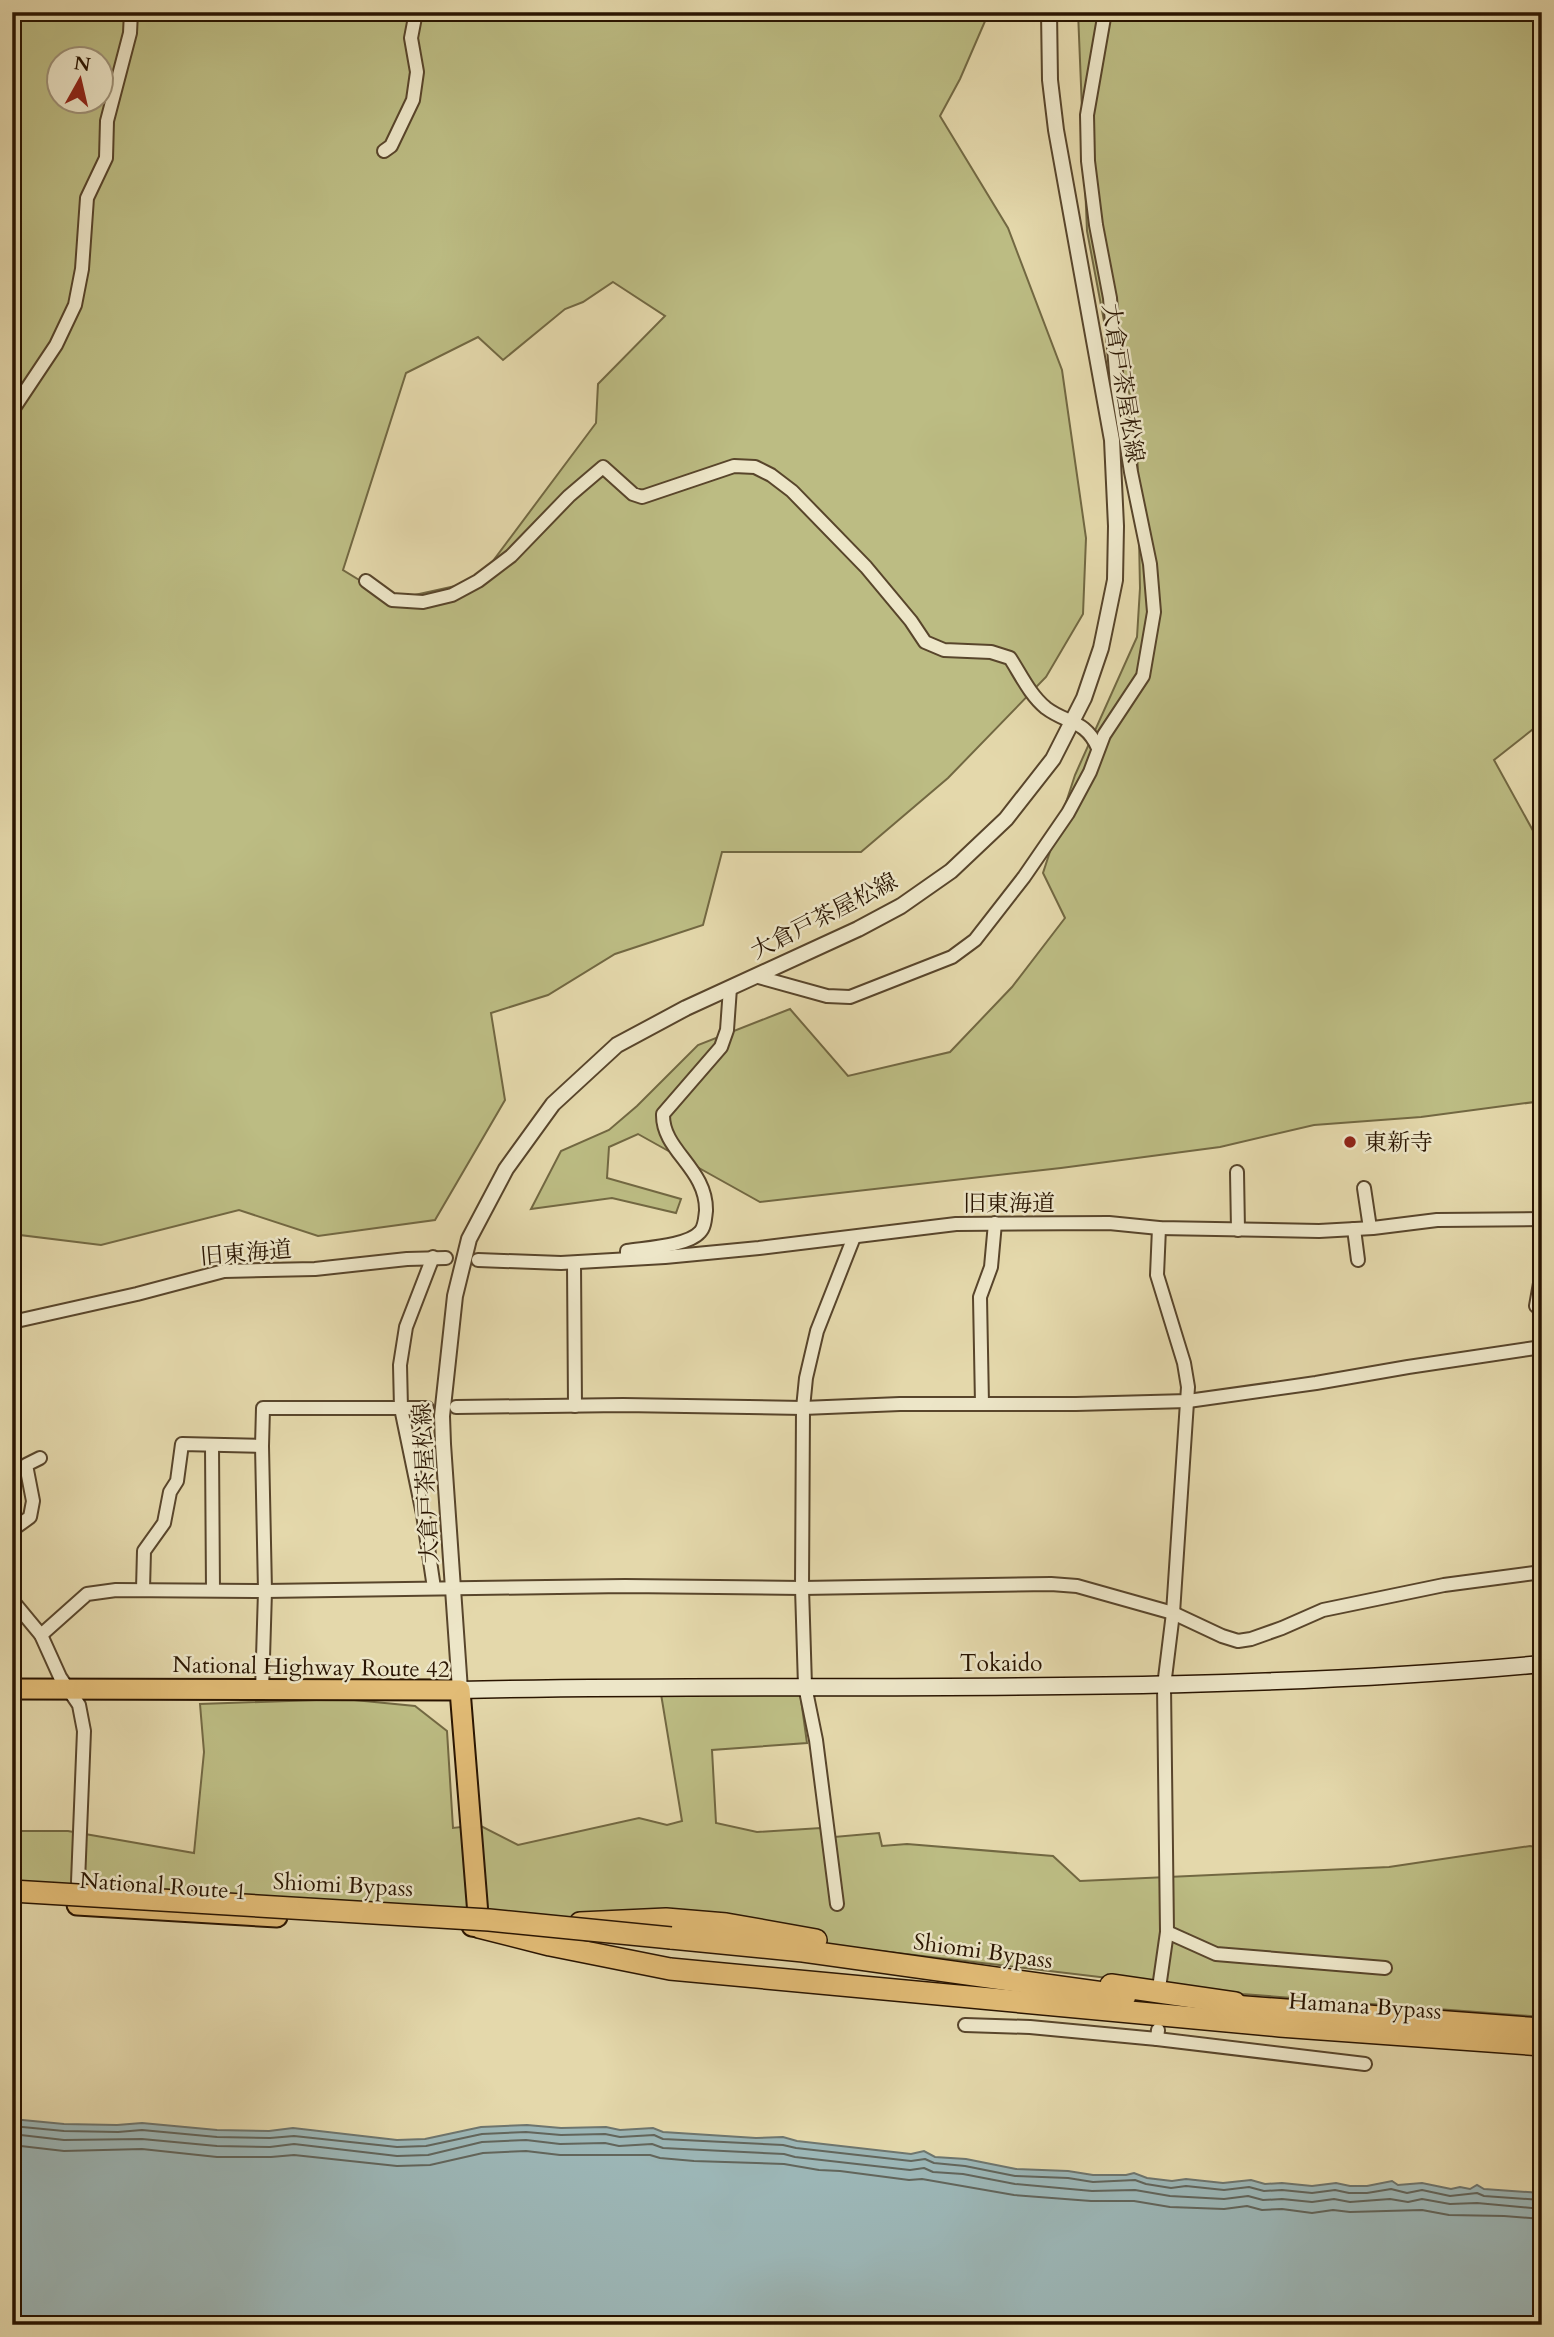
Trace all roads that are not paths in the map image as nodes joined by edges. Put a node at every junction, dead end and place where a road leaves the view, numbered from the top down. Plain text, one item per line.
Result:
1 (131, 12) edge
2 (416, 12) edge
3 (1049, 12) edge
4 (1105, 12) edge
5 (384, 151) dead end
6 (12, 411) edge
7 (366, 581) dead end
8 (1072, 721) junction
9 (1098, 748) junction
10 (755, 976) junction
11 (730, 988) junction
12 (1237, 1172) dead end
13 (1364, 1188) dead end
14 (1542, 1219) edge
15 (996, 1223) junction
16 (1159, 1228) junction
17 (1370, 1228) junction
18 (1354, 1229) junction
19 (1238, 1230) junction
20 (854, 1237) junction
21 (627, 1259) junction
22 (478, 1260) dead end
23 (1358, 1260) dead end
24 (574, 1263) junction
25 (1542, 1272) edge
26 (1536, 1306) dead end
27 (12, 1322) edge
28 (1542, 1348) edge
29 (1188, 1401) junction
30 (982, 1404) junction
31 (575, 1406) junction
32 (456, 1407) dead end
33 (401, 1408) junction
34 (427, 1408) dead end
35 (803, 1408) junction
36 (212, 1446) junction
37 (262, 1446) junction
38 (40, 1458) dead end
39 (12, 1530) edge
40 (1542, 1572) edge
41 (434, 1588) junction
42 (454, 1588) junction
43 (802, 1588) junction
44 (143, 1589) junction
45 (213, 1590) junction
46 (265, 1591) junction
47 (12, 1600) edge
48 (1173, 1613) junction
49 (41, 1635) junction
50 (1542, 1664) edge
51 (805, 1686) junction
52 (1164, 1686) junction
53 (66, 1688) junction
54 (12, 1689) edge
55 (460, 1690) junction
56 (262, 1691) junction
57 (78, 1882) dead end
58 (12, 1891) edge
59 (12, 1901) edge
60 (837, 1903) dead end
61 (479, 1927) junction
62 (1167, 1931) junction
63 (671, 1938) junction
64 (1385, 1968) dead end
65 (1160, 1981) dead end
66 (1289, 2011) junction
67 (1184, 2015) junction
68 (965, 2025) dead end
69 (1542, 2029) edge
70 (1542, 2045) edge
71 (1365, 2064) dead end

1 - 6 street
2 - 5 street
3 - 8 street, 大倉戸茶屋松線
4 - 9 street
7 - 8 street
8 - 9 street
8 - 10 street, 大倉戸茶屋松線
9 - 10 street
10 - 11 street, 大倉戸茶屋松線
11 - 21 street
11 - 42 street, 大倉戸茶屋松線
12 - 19 street
13 - 17 street
14 - 17 street, 旧東海道
15 - 16 street, 旧東海道
15 - 20 street, 旧東海道
15 - 30 street
16 - 19 street, 旧東海道
16 - 29 street
17 - 18 street, 旧東海道
18 - 19 street, 旧東海道
18 - 23 street
20 - 21 street, 旧東海道
20 - 35 street
21 - 24 street, 旧東海道
22 - 24 street, 旧東海道
24 - 31 street
25 - 26 street
27 - 33 street, 旧東海道
28 - 29 street
29 - 30 street
29 - 48 street
30 - 35 street
31 - 32 street
31 - 35 street
33 - 34 street
33 - 37 street
33 - 41 street
35 - 43 street
36 - 37 street
36 - 44 street
36 - 45 street
37 - 46 street
38 - 39 street
40 - 48 street
41 - 42 street
41 - 46 street
42 - 43 street
42 - 55 street, 大倉戸茶屋松線
43 - 48 street
43 - 51 street
44 - 45 street
44 - 49 street
45 - 46 street
46 - 56 street
47 - 49 street
48 - 52 street
49 - 53 street
50 - 52 main road, Tokaido
51 - 52 main road, Tokaido
51 - 55 main road, Tokaido
51 - 60 street
52 - 62 street
53 - 54 highway, National Highway Route 42
53 - 56 highway, National Highway Route 42
53 - 57 street
55 - 56 highway, National Highway Route 42
55 - 61 highway, National Highway Route 42
58 - 63 highway, Shiomi Bypass, bridge
59 - 61 highway, National Route 1
61 - 66 highway
61 - 67 highway
62 - 64 street
62 - 65 street
63 - 66 highway, Shiomi Bypass
63 - 67 highway, Shiomi Bypass
66 - 69 highway, Hamana Bypass
67 - 70 highway, Hamana Bypass
68 - 71 street

